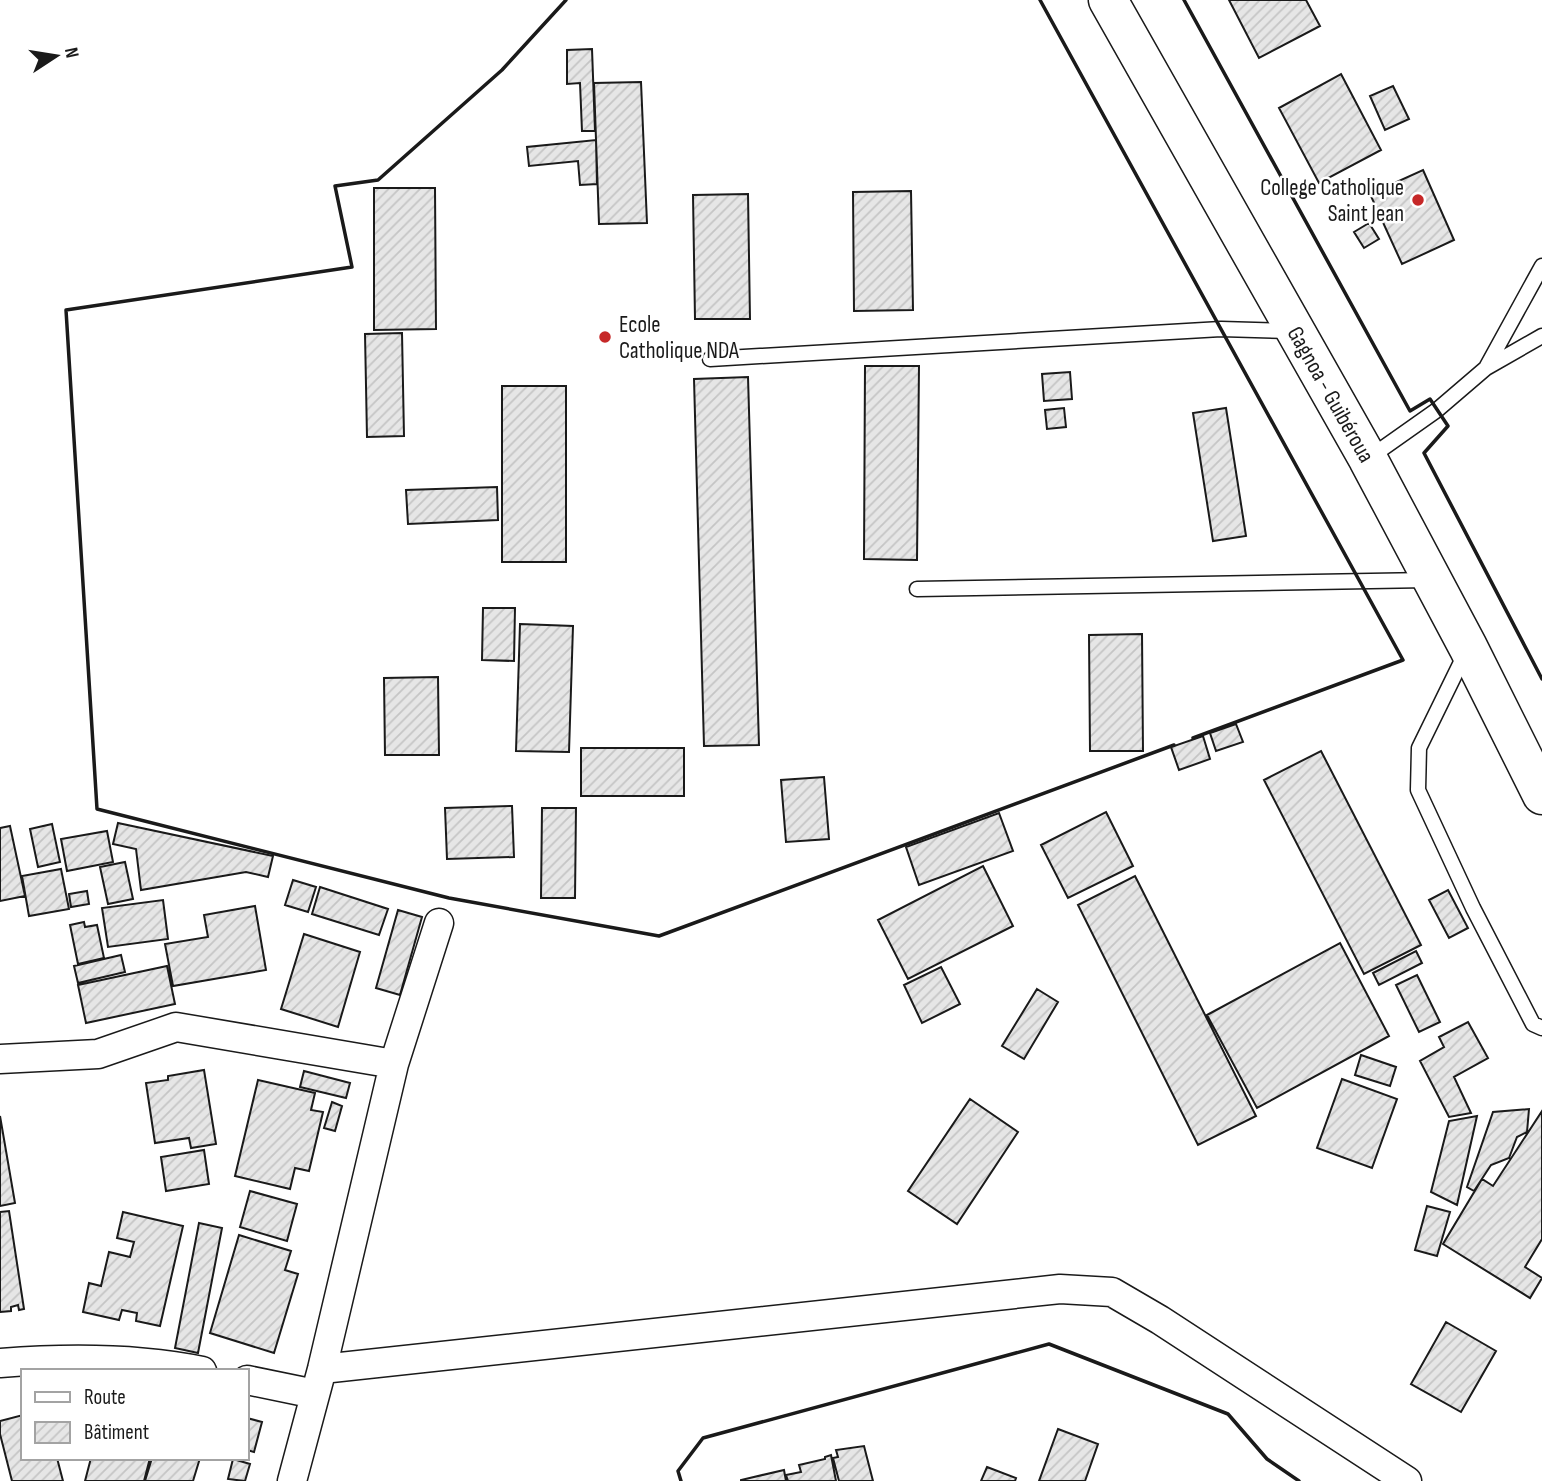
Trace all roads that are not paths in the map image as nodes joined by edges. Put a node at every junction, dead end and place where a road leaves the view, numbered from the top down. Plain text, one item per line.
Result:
1 (1108, 0) edge
2 (1542, 266) edge
3 (1296, 331) junction
4 (1542, 336) edge
5 (710, 359) dead end
6 (1486, 368) junction
7 (1368, 459) junction
8 (1433, 580) junction
9 (917, 589) dead end
10 (1468, 647) junction
11 (1542, 795) edge
12 (439, 923) dead end
13 (1542, 1028) edge
14 (0, 1059) edge
15 (394, 1064) junction
16 (0, 1363) edge
17 (183, 1369) edge
18 (248, 1380) edge
19 (318, 1381) junction
20 (292, 1481) edge
21 (1406, 1481) edge

1 - 3 main road, Gagnoa - Guibéroua
2 - 6 lane
3 - 5 lane
3 - 7 main road, Gagnoa - Guibéroua
4 - 6 lane
6 - 7 lane
7 - 8 main road, Gagnoa - Guibéroua
8 - 9 lane
8 - 10 main road, Gagnoa - Guibéroua
10 - 11 main road, Gagnoa - Guibéroua
10 - 13 lane
12 - 15 street
14 - 15 street
15 - 19 street
16 - 17 street
18 - 19 street
19 - 20 street
19 - 21 street

